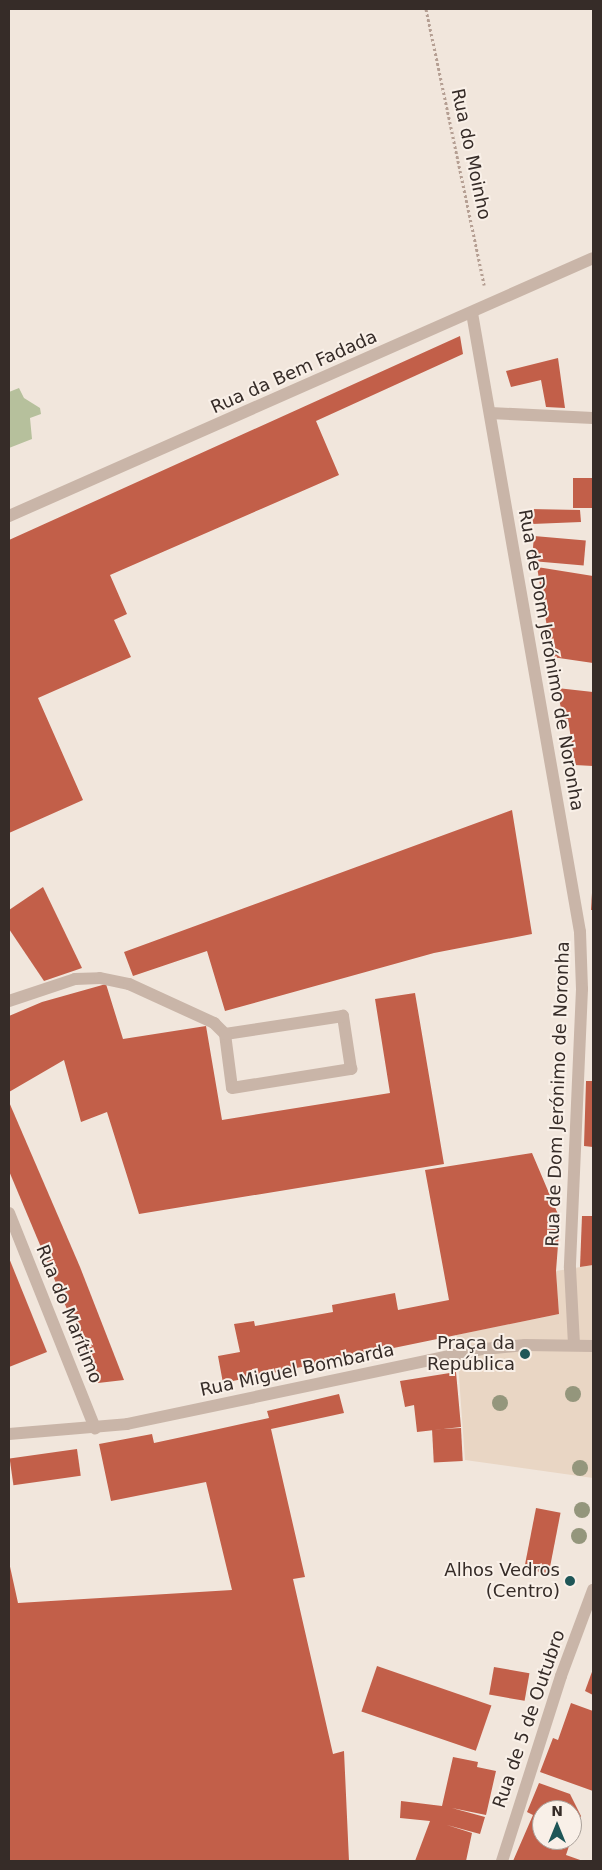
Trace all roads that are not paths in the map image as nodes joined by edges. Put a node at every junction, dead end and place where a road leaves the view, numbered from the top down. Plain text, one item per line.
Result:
1 (593, 258) edge
2 (472, 313) junction
3 (490, 413) junction
4 (593, 418) edge
5 (9, 516) edge
6 (587, 931) edge
7 (9, 1001) edge
8 (225, 1034) junction
9 (9, 1213) edge
10 (574, 1345) junction
11 (593, 1346) edge
12 (96, 1428) junction
13 (9, 1434) edge
14 (593, 1590) edge
15 (502, 1861) edge

1 - 2 street, Rua da Bem Fadada
2 - 3 street, Rua de Dom Jerónimo de Noronha
2 - 5 street, Rua da Bem Fadada
3 - 4 street
3 - 6 street, Rua de Dom Jerónimo de Noronha
6 - 10 street, Rua de Dom Jerónimo de Noronha
7 - 8 street
8 - 8 street
9 - 12 street, Rua do Marítimo
10 - 11 street, Rua Miguel Bombarda
10 - 12 street, Rua Miguel Bombarda
12 - 13 street, Rua Miguel Bombarda
14 - 15 street, Rua de 5 de Outubro

